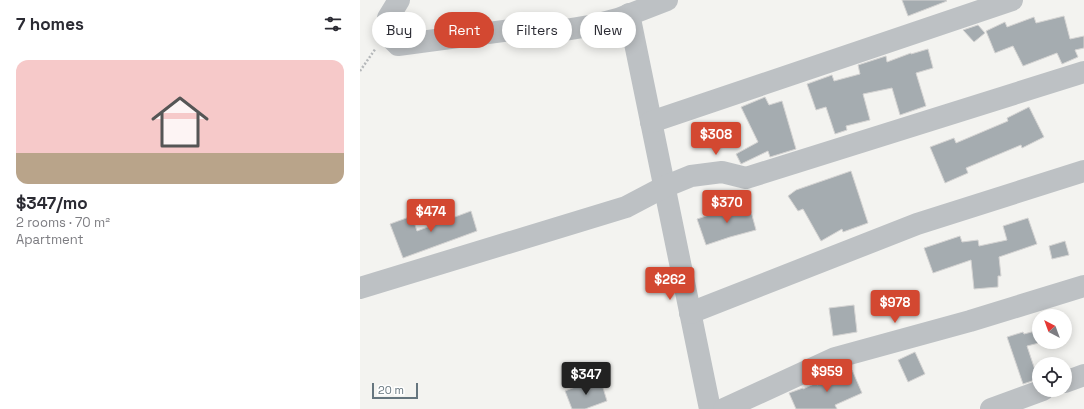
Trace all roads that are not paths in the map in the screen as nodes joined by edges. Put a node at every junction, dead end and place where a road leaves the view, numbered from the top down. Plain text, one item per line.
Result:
1 (399, 0) edge
2 (667, 0) edge
3 (1012, 0) edge
4 (634, 12) edge
5 (580, 28) edge
6 (636, 48) edge
7 (1084, 72) edge
8 (651, 122) junction
9 (1084, 171) edge
10 (664, 187) junction
11 (1084, 286) edge
12 (360, 288) edge
13 (690, 313) junction
14 (1084, 375) edge
15 (1072, 379) edge
16 (1032, 394) edge
17 (710, 409) edge
18 (724, 409) edge
19 (991, 409) edge

1 - 5 street
2 - 4 street
3 - 8 street
6 - 8 street
7 - 10 street
8 - 10 street
9 - 13 street
10 - 12 street
10 - 13 street
11 - 18 street
13 - 17 street
14 - 15 street
16 - 19 street

